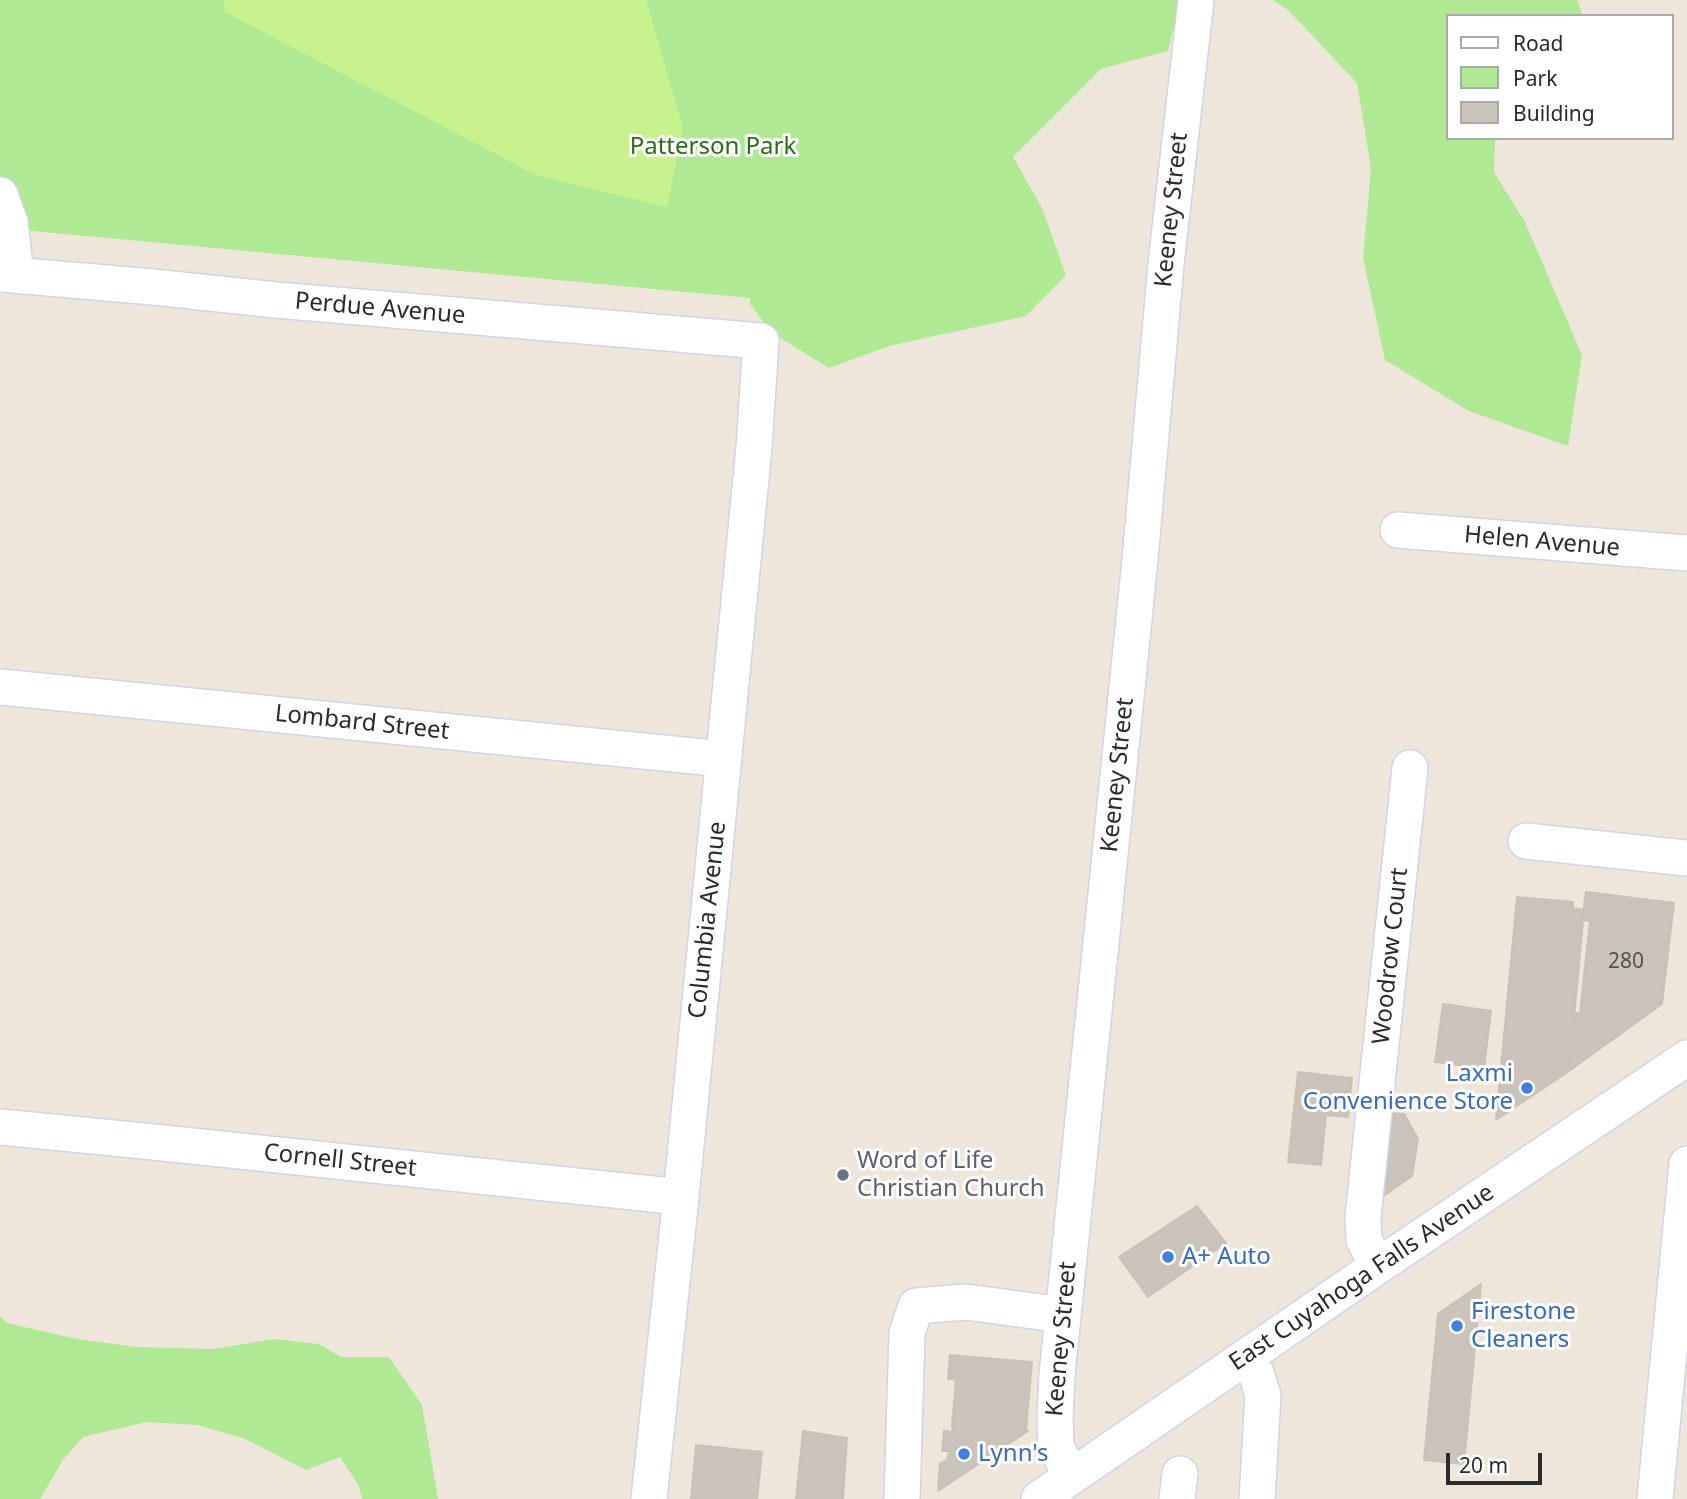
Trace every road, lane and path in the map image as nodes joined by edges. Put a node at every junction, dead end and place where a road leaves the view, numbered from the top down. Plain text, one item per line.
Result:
1 (1196, 0) edge
2 (0, 195) edge
3 (8, 275) edge
4 (761, 341) joint
5 (1398, 530) dead end
6 (1687, 553) edge
7 (0, 687) edge
8 (724, 759) junction
9 (1410, 768) dead end
10 (1526, 841) dead end
11 (1687, 858) edge
12 (1687, 1058) edge
13 (0, 1127) edge
14 (1687, 1164) edge
15 (681, 1197) junction
16 (1378, 1266) junction
17 (1063, 1315) junction
18 (1247, 1356) junction
19 (1071, 1477) junction
20 (649, 1499) edge
21 (902, 1499) edge
22 (1039, 1499) edge
23 (1257, 1499) edge
24 (1654, 1499) edge

1 - 17 street, Keeney Street
2 - 3 street
3 - 4 street, Perdue Avenue
4 - 8 street, Columbia Avenue
5 - 6 street, Helen Avenue
7 - 8 street, Lombard Street
8 - 15 street, Columbia Avenue
9 - 16 street, Woodrow Court
10 - 11 street
12 - 16 street, East Cuyahoga Falls Avenue
13 - 15 street, Cornell Street
14 - 24 street
15 - 20 street, Columbia Avenue
16 - 18 street, East Cuyahoga Falls Avenue
17 - 19 street, Keeney Street
17 - 21 street
18 - 19 street, East Cuyahoga Falls Avenue
18 - 23 street
19 - 22 street, East Cuyahoga Falls Avenue

